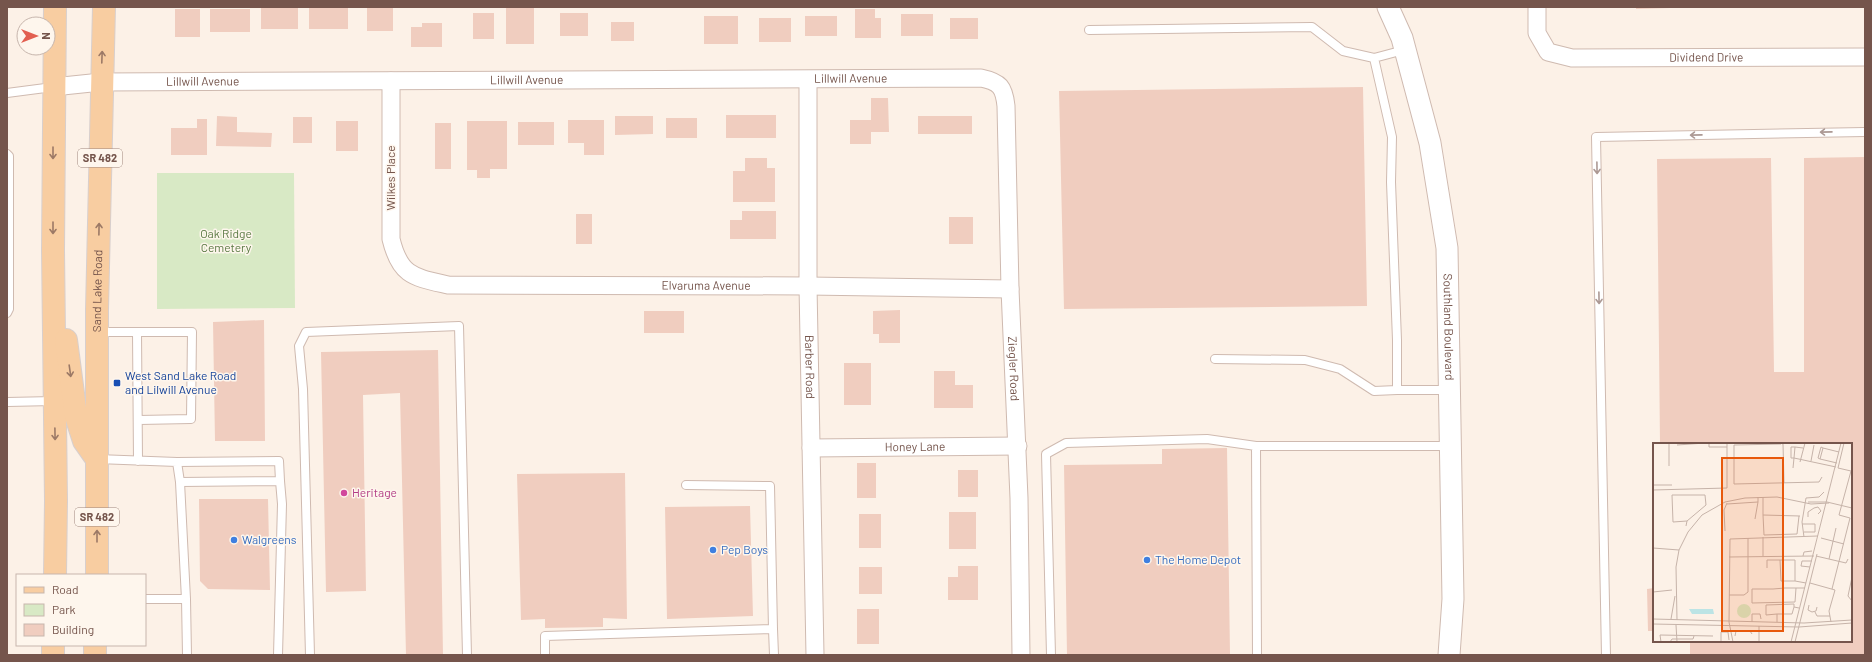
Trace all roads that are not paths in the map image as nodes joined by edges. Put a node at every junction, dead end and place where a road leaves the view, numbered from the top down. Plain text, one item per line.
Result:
1 (55, 7) edge
2 (104, 7) edge
3 (1388, 7) edge
4 (1537, 7) edge
5 (1089, 30) dead end
6 (1405, 50) junction
7 (1865, 57) edge
8 (1374, 58) junction
9 (808, 80) junction
10 (391, 81) junction
11 (101, 82) junction
12 (1000, 84) joint
13 (53, 87) junction
14 (7, 93) edge
15 (1865, 132) edge
16 (7, 154) edge
17 (53, 250) junction
18 (405, 271) joint
19 (808, 286) junction
20 (1010, 289) junction
21 (7, 313) edge
22 (97, 332) junction
23 (137, 332) junction
24 (1215, 359) dead end
25 (1396, 390) junction
26 (1450, 390) junction
27 (55, 401) junction
28 (7, 402) edge
29 (139, 420) junction
30 (1018, 446) junction
31 (1256, 446) junction
32 (1451, 446) junction
33 (811, 448) junction
34 (96, 459) junction
35 (138, 461) junction
36 (177, 462) junction
37 (280, 481) junction
38 (180, 482) junction
39 (686, 485) dead end
40 (55, 574) edge
41 (97, 574) edge
42 (146, 598) edge
43 (186, 599) junction
44 (773, 629) junction
45 (187, 655) edge
46 (278, 655) edge
47 (310, 655) edge
48 (467, 655) edge
49 (545, 655) edge
50 (774, 655) edge
51 (815, 655) edge
52 (1021, 655) edge
53 (1051, 655) edge
54 (1257, 655) edge
55 (1449, 655) edge
56 (1606, 655) edge

1 - 13 main road
11 -> 2 main road, Sand Lake Road / SR 482
3 - 6 street, Southland Boulevard
4 - 7 street, Dividend Drive
5 - 8 lane
6 - 8 lane
6 - 26 street, Southland Boulevard
8 - 25 lane
9 - 10 street, Lillwill Avenue
9 - 12 street, Lillwill Avenue
9 - 19 street, Barber Road
10 - 11 street, Lillwill Avenue
10 - 18 street, Wilkes Place
11 - 13 street, Lillwill Avenue
22 -> 11 main road, Sand Lake Road / SR 482
12 - 20 street, Ziegler Road
13 - 14 lane
13 -> 17 main road
15 -> 56 lane
16 - 21 lane
17 - 27 main road
17 -> 34 main road
18 - 19 street, Elvaruma Avenue
19 - 20 street, Elvaruma Avenue
19 - 33 street, Barber Road
20 - 30 street, Ziegler Road
22 - 23 lane
22 - 34 main road, Sand Lake Road / SR 482
23 - 29 lane
23 - 29 lane
24 - 25 lane
25 - 26 lane
26 - 32 street, Southland Boulevard
27 - 28 lane
27 -> 40 main road
29 - 35 lane
30 - 33 street, Honey Lane
30 - 52 street, Ziegler Road
31 - 32 lane
31 - 53 lane
31 - 54 lane
32 - 55 street, Southland Boulevard
33 - 51 street, Barber Road
34 - 35 lane
41 -> 34 main road, Sand Lake Road / SR 482
35 - 36 lane
36 - 37 lane
36 - 38 lane
37 - 38 lane
37 - 46 lane
38 - 43 lane
39 - 44 lane
42 - 43 lane
43 - 45 lane
44 - 49 lane
44 - 50 lane
47 - 48 lane

